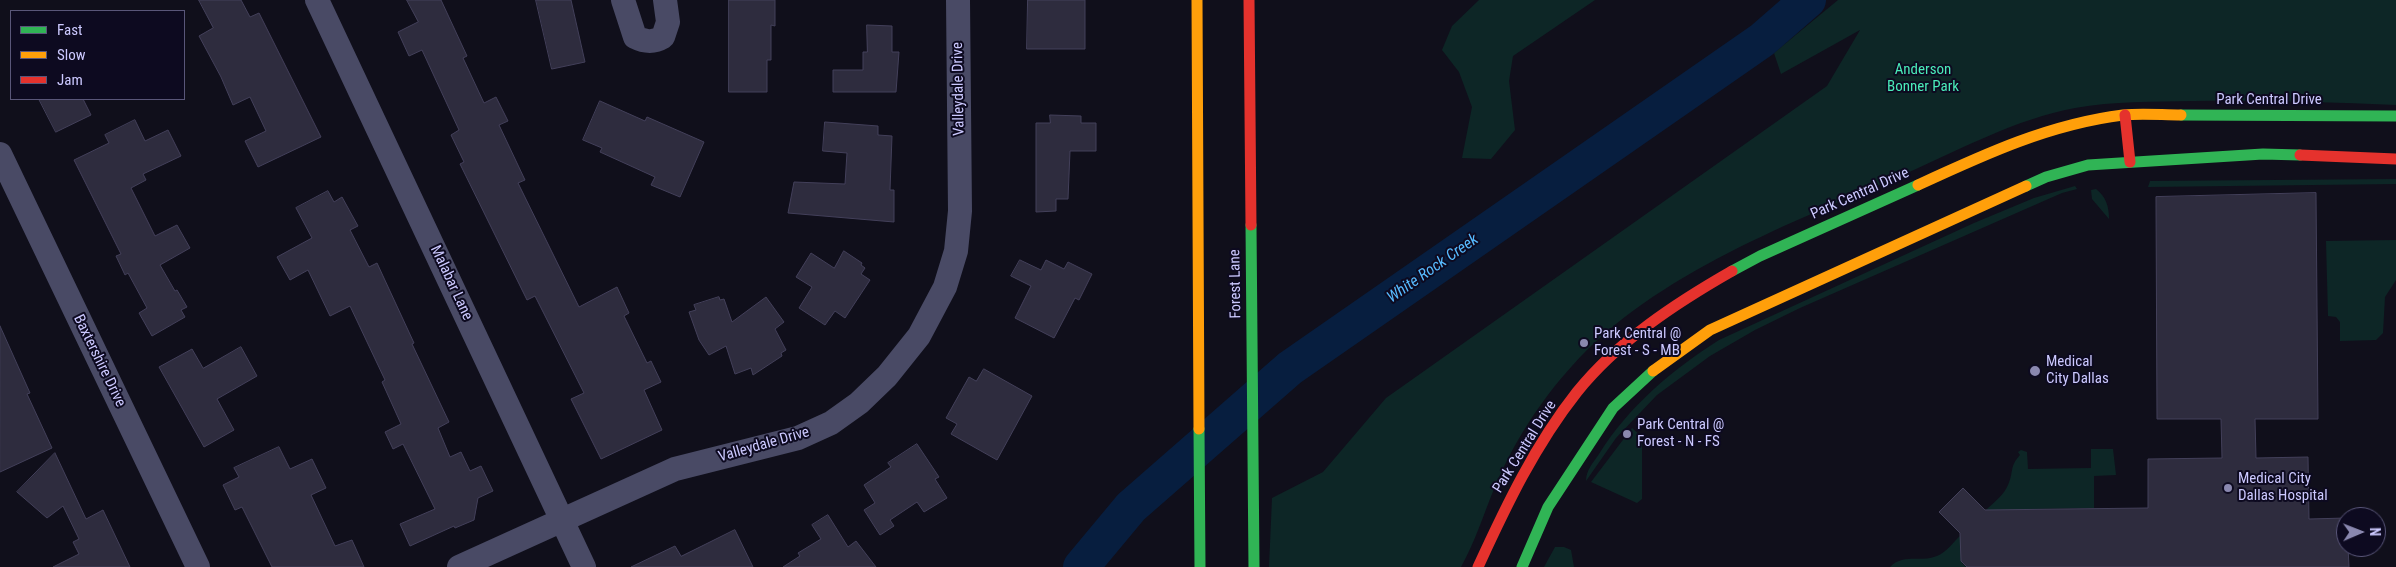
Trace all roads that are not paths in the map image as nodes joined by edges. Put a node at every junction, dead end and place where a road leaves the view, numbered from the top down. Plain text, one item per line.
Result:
1 (317, 0) edge
2 (623, 0) edge
3 (665, 0) edge
4 (958, 0) edge
5 (1197, 0) edge
6 (1249, 0) edge
7 (2125, 115) junction
8 (2396, 116) edge
9 (0, 154) edge
10 (2396, 159) edge
11 (2130, 162) junction
12 (564, 521) junction
13 (198, 567) edge
14 (459, 567) edge
15 (584, 567) edge
16 (1200, 567) edge
17 (1254, 567) edge
18 (1478, 567) edge
19 (1522, 567) edge

1 - 12 street, Malabar Lane
2 - 3 street
4 - 12 street, Valleydale Drive
5 - 16 main road
6 - 17 main road, Forest Lane
7 - 8 main road, Park Central Drive
7 - 11 main road
7 - 18 main road, Park Central Drive
9 - 13 street, Baxtershire Drive
10 - 11 main road
11 - 19 main road
12 - 14 street, Valleydale Drive
12 - 15 street, Malabar Lane

